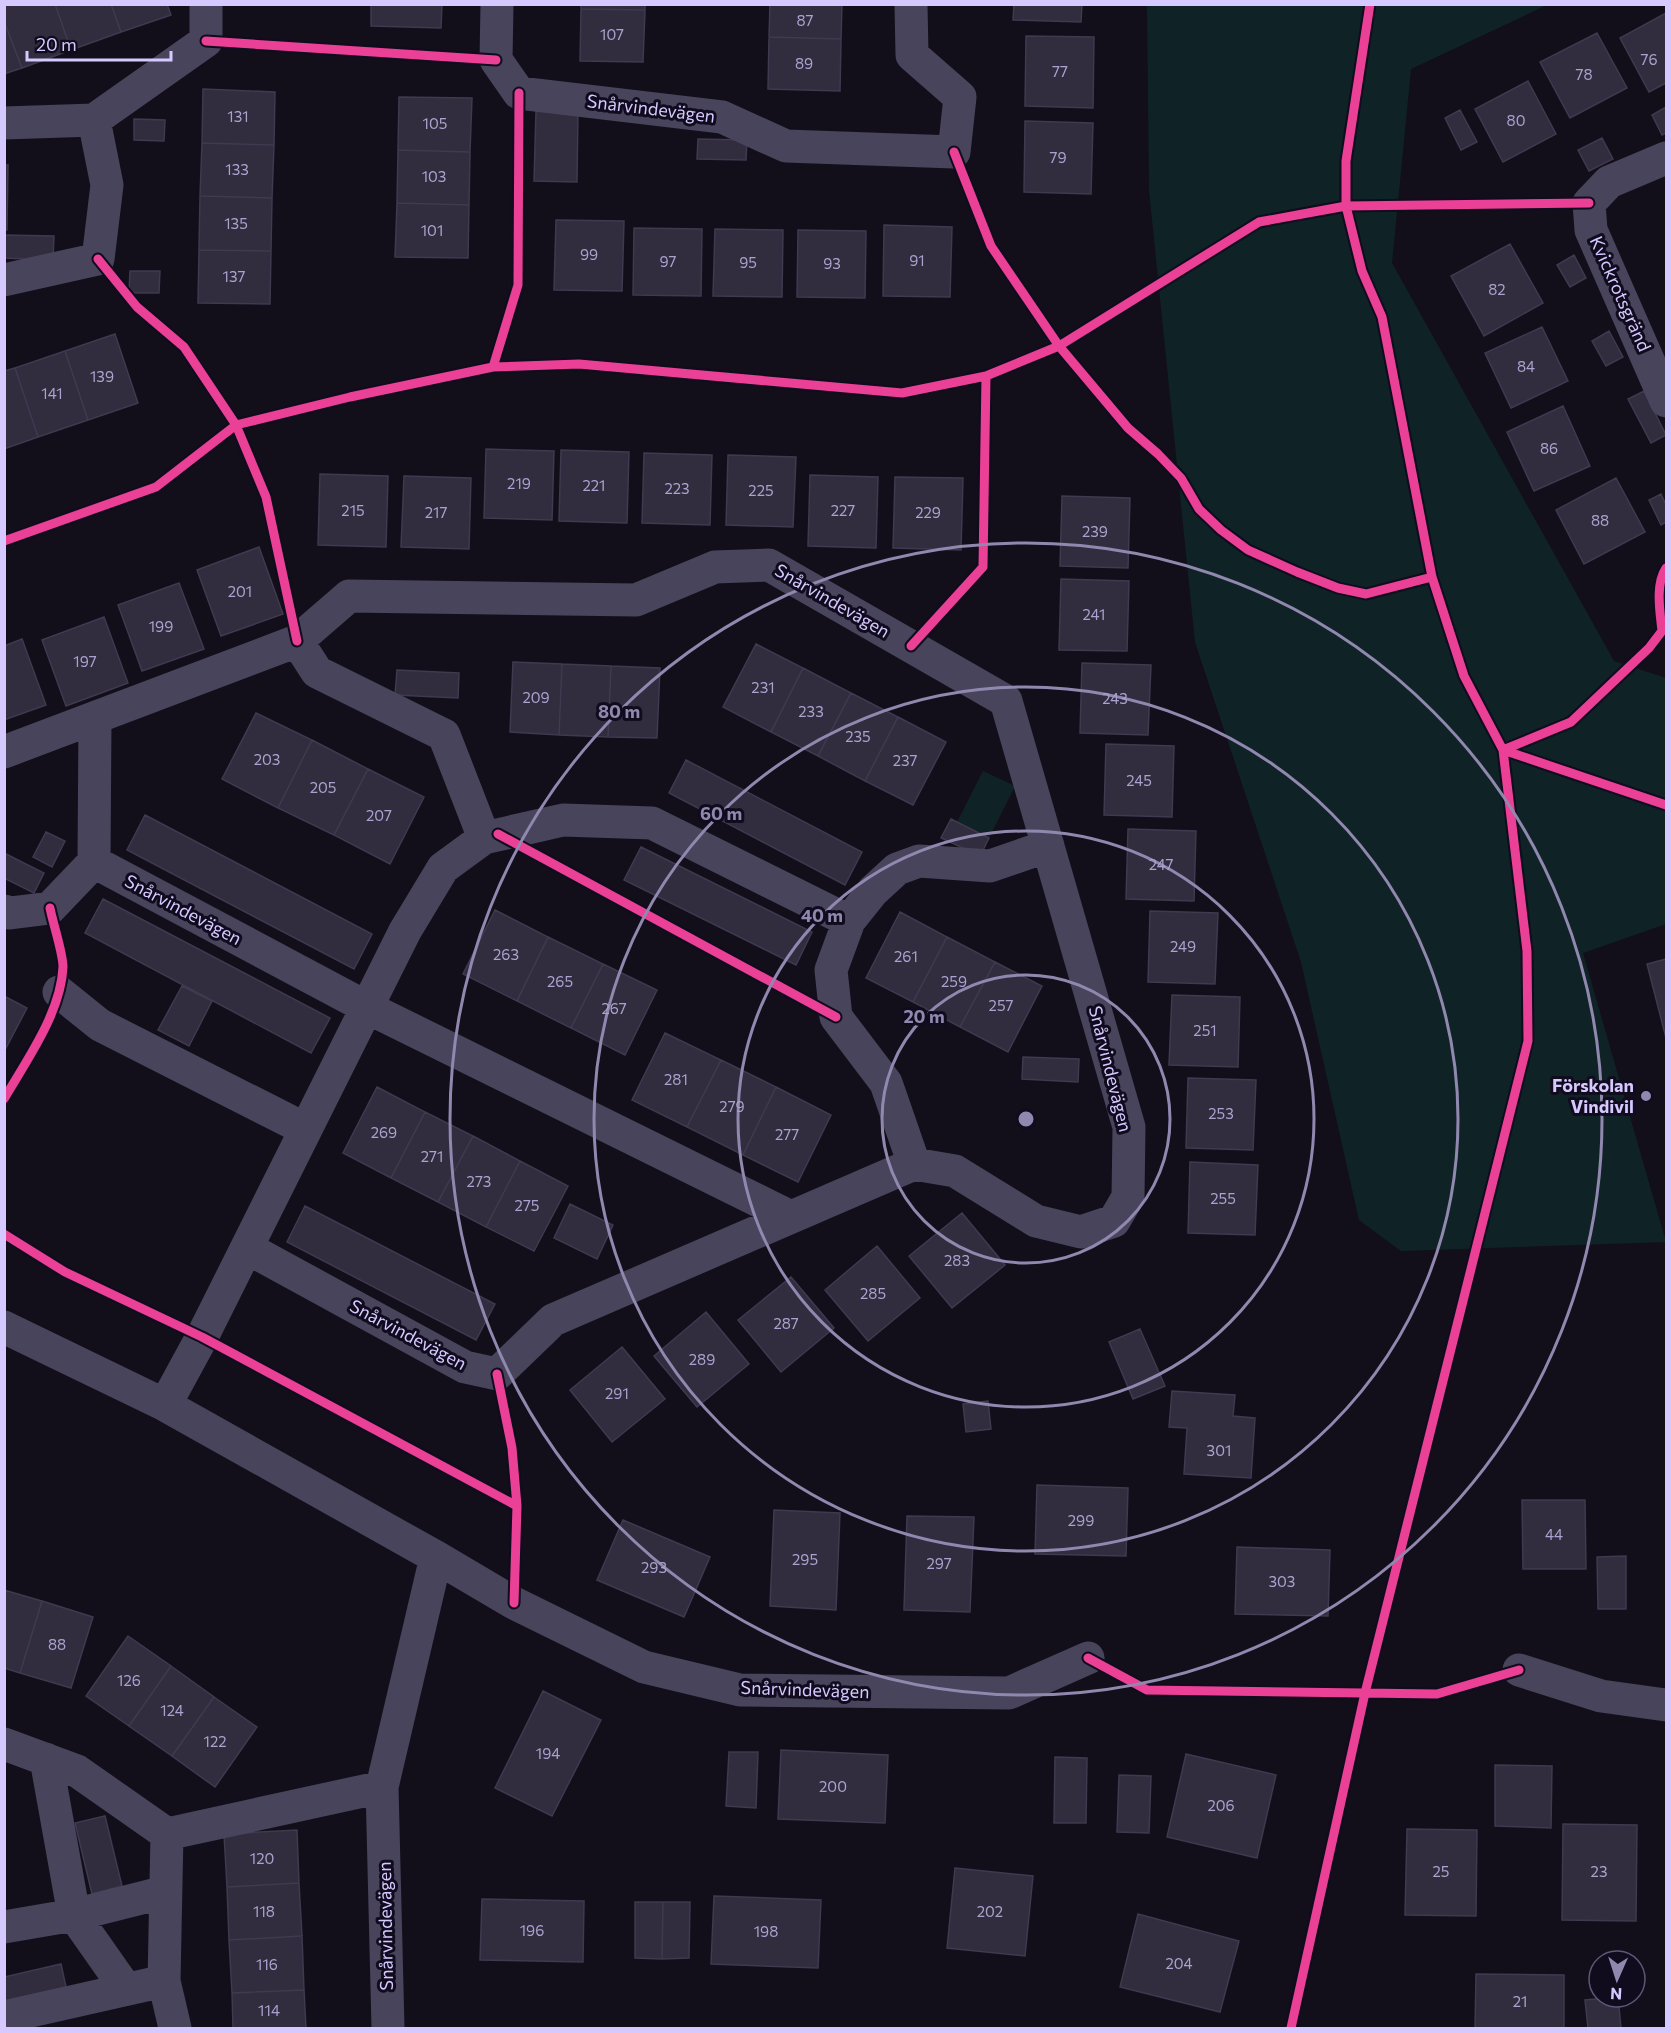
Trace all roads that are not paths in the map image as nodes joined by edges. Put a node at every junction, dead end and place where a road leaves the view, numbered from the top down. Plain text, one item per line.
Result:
1 (206, 4) edge
2 (497, 4) edge
3 (911, 4) edge
4 (94, 120) junction
5 (4, 123) edge
6 (1666, 158) edge
7 (4, 280) edge
8 (1666, 401) edge
9 (297, 641) junction
10 (95, 718) junction
11 (4, 752) edge
12 (484, 838) junction
13 (1048, 846) junction
14 (94, 862) junction
15 (4, 911) edge
16 (849, 921) junction
17 (59, 992) dead end
18 (368, 1008) junction
19 (305, 1129) junction
20 (914, 1164) junction
21 (791, 1217) junction
22 (247, 1248) junction
23 (4, 1327) edge
24 (165, 1405) junction
25 (436, 1557) junction
26 (1088, 1658) dead end
27 (1519, 1670) dead end
28 (1666, 1705) edge
29 (4, 1744) edge
30 (46, 1759) junction
31 (382, 1787) junction
32 (167, 1834) junction
33 (165, 1892) junction
34 (74, 1915) junction
35 (4, 1927) edge
36 (164, 1981) junction
37 (126, 1989) junction
38 (4, 2017) edge
39 (175, 2028) edge
40 (388, 2028) edge

1 - 4 street
2 - 3 street, Snårvindevägen
4 - 5 street
4 - 7 street
6 - 8 street, Kvickrotsgränd
9 - 10 street, Snårvindevägen
9 - 12 street
9 - 13 street, Snårvindevägen
10 - 11 street, Snårvindevägen
10 - 14 street
12 - 16 street
12 - 18 street
13 - 16 street
13 - 20 street, Snårvindevägen
14 - 15 street
14 - 18 street, Snårvindevägen
16 - 20 street
17 - 19 street
18 - 19 street
18 - 21 street, Snårvindevägen
19 - 22 street
20 - 21 street, Snårvindevägen
21 - 22 street, Snårvindevägen
22 - 24 street
23 - 24 street, Snårvindevägen
24 - 25 street, Snårvindevägen
25 - 26 street, Snårvindevägen
25 - 31 street, Snårvindevägen
27 - 28 street
29 - 30 street
30 - 32 street
30 - 34 street
31 - 32 street
31 - 40 street, Snårvindevägen
32 - 33 street
33 - 34 street
33 - 36 street
34 - 35 street
34 - 37 street
36 - 37 street
36 - 39 street
37 - 38 street

